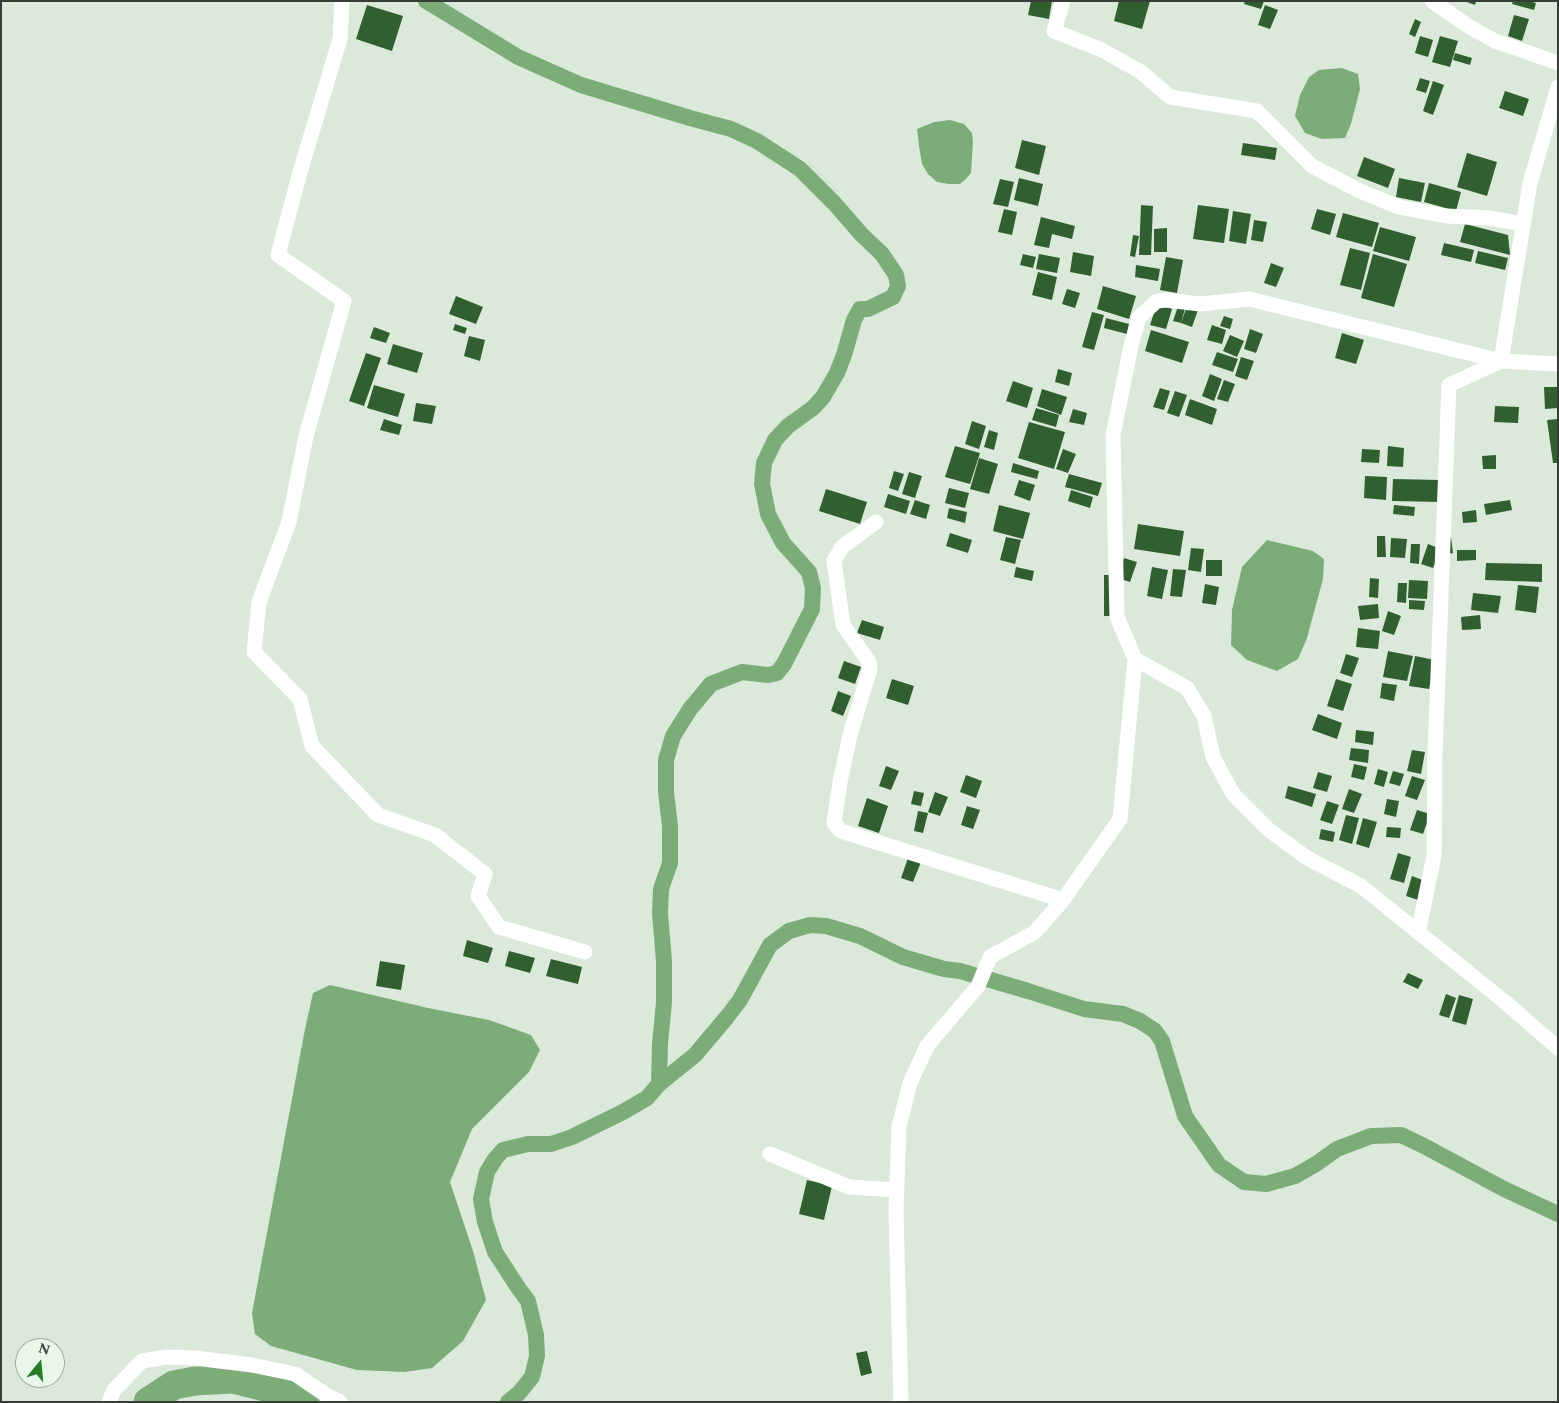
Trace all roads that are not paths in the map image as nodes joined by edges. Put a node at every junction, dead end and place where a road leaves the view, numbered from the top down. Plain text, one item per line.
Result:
1 (342, 1) edge
2 (1063, 1) edge
3 (1432, 1) edge
4 (1558, 63) edge
5 (1558, 87) edge
6 (1523, 224) junction
7 (1501, 361) junction
8 (1558, 364) edge
9 (876, 522) dead end
10 (1135, 659) junction
11 (1063, 900) junction
12 (1418, 933) junction
13 (585, 952) dead end
14 (1558, 1048) edge
15 (770, 1154) dead end
16 (897, 1190) junction
17 (109, 1402) edge
18 (340, 1402) edge
19 (901, 1402) edge

1 - 13 street
2 - 6 street
3 - 4 street
5 - 6 street
6 - 7 street
7 - 8 street
7 - 10 street
7 - 12 street
9 - 11 street
10 - 11 street
10 - 12 street
11 - 16 street
12 - 14 street
15 - 16 street
16 - 19 street
17 - 18 street

